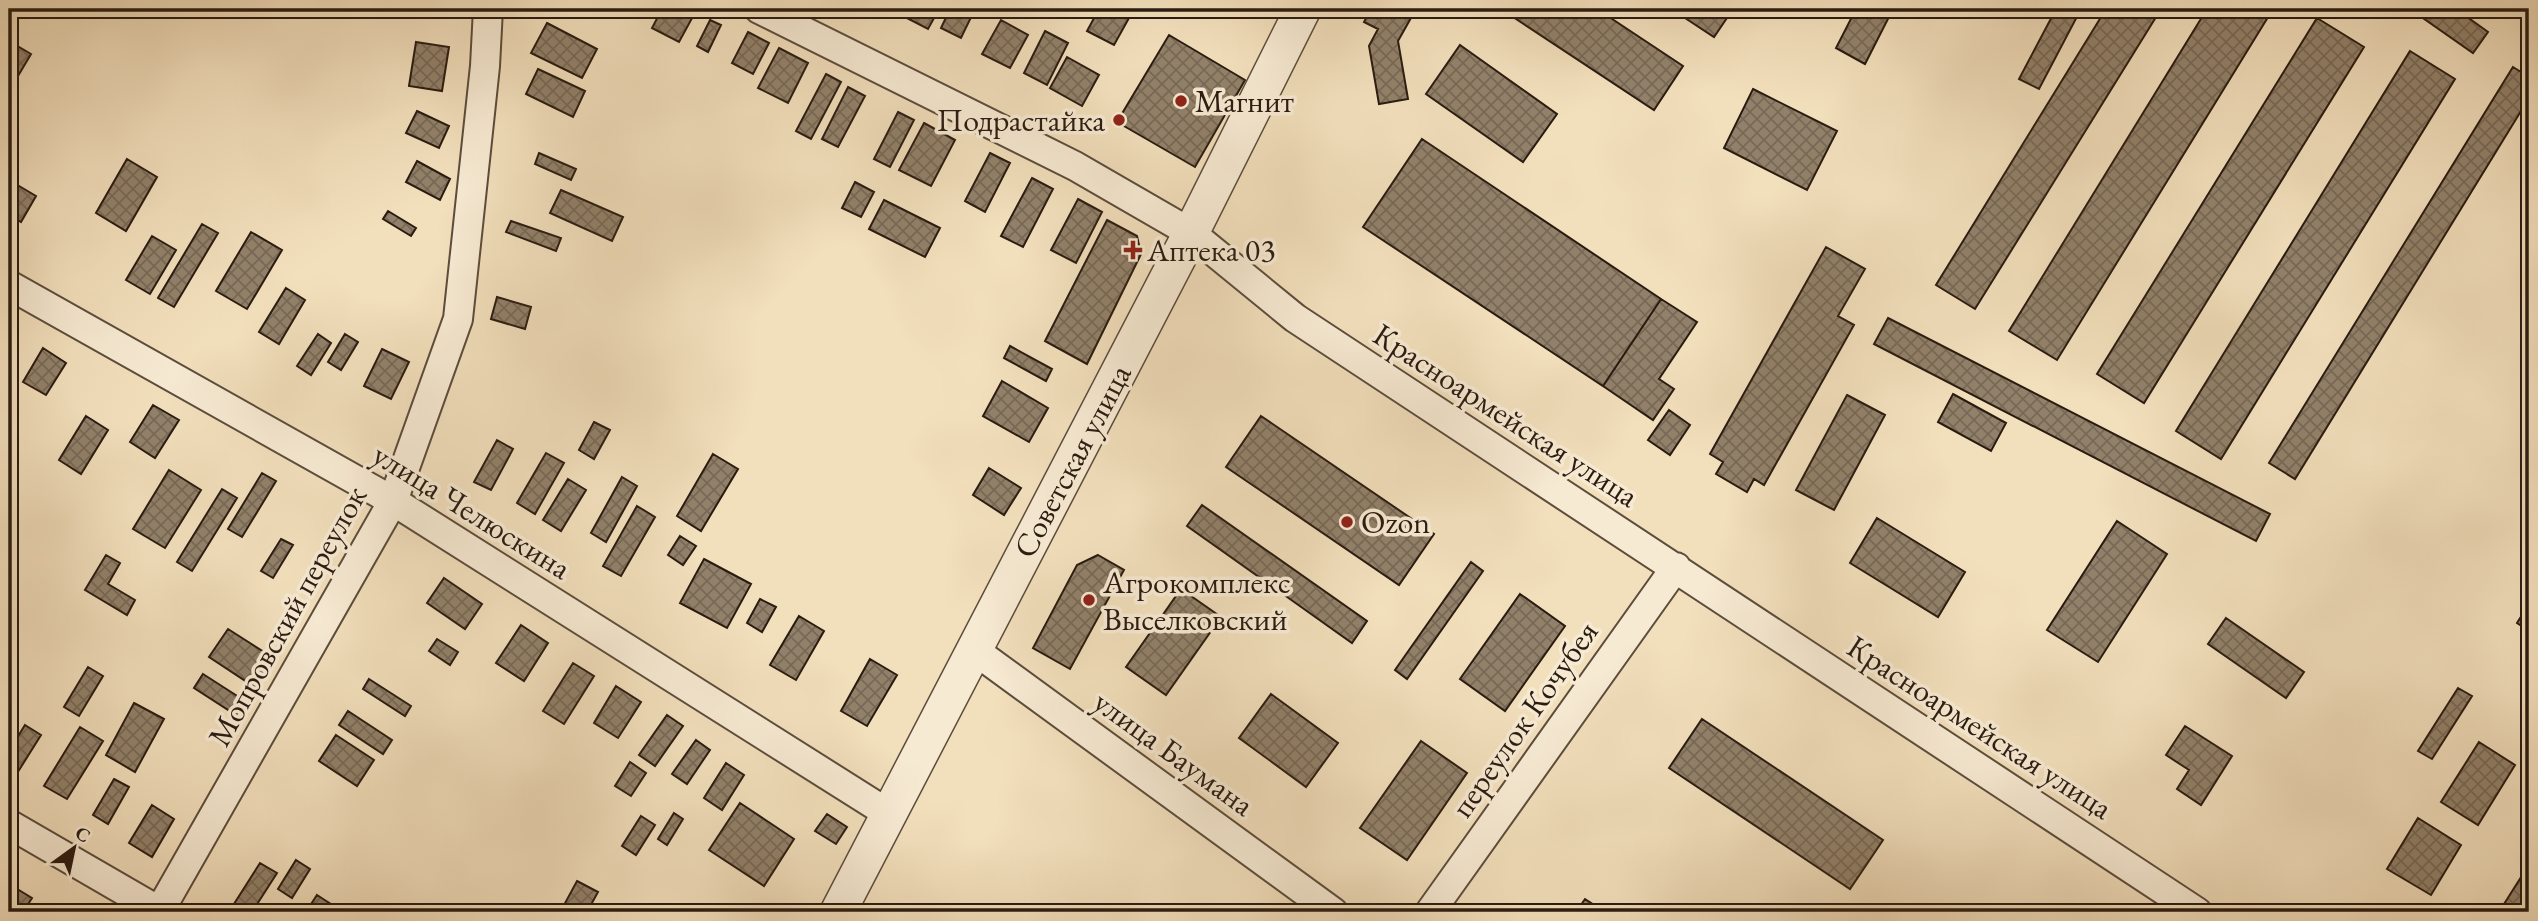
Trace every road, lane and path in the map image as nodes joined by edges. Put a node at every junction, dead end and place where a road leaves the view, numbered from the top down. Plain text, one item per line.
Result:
1 (488, 9) edge
2 (759, 9) edge
3 (1303, 9) edge
4 (1191, 233) junction
5 (9, 285) edge
6 (393, 501) junction
7 (1676, 567) junction
8 (974, 650) junction
9 (889, 814) junction
10 (9, 824) edge
11 (160, 912) edge
12 (838, 912) edge
13 (1333, 912) edge
14 (1430, 912) edge
15 (2197, 912) edge

1 - 6 street, Мопровский переулок
2 - 4 street, Красноармейская улица
3 - 4 street, Советская улица
4 - 7 street, Красноармейская улица
4 - 8 street, Советская улица
5 - 6 street, улица Челюскина
6 - 9 street, улица Челюскина
6 - 11 street, Мопровский переулок
7 - 14 street, переулок Кочубея
7 - 15 street, Красноармейская улица
8 - 9 street, Советская улица
8 - 13 street, улица Баумана
9 - 12 street, Советская улица
10 - 11 street

